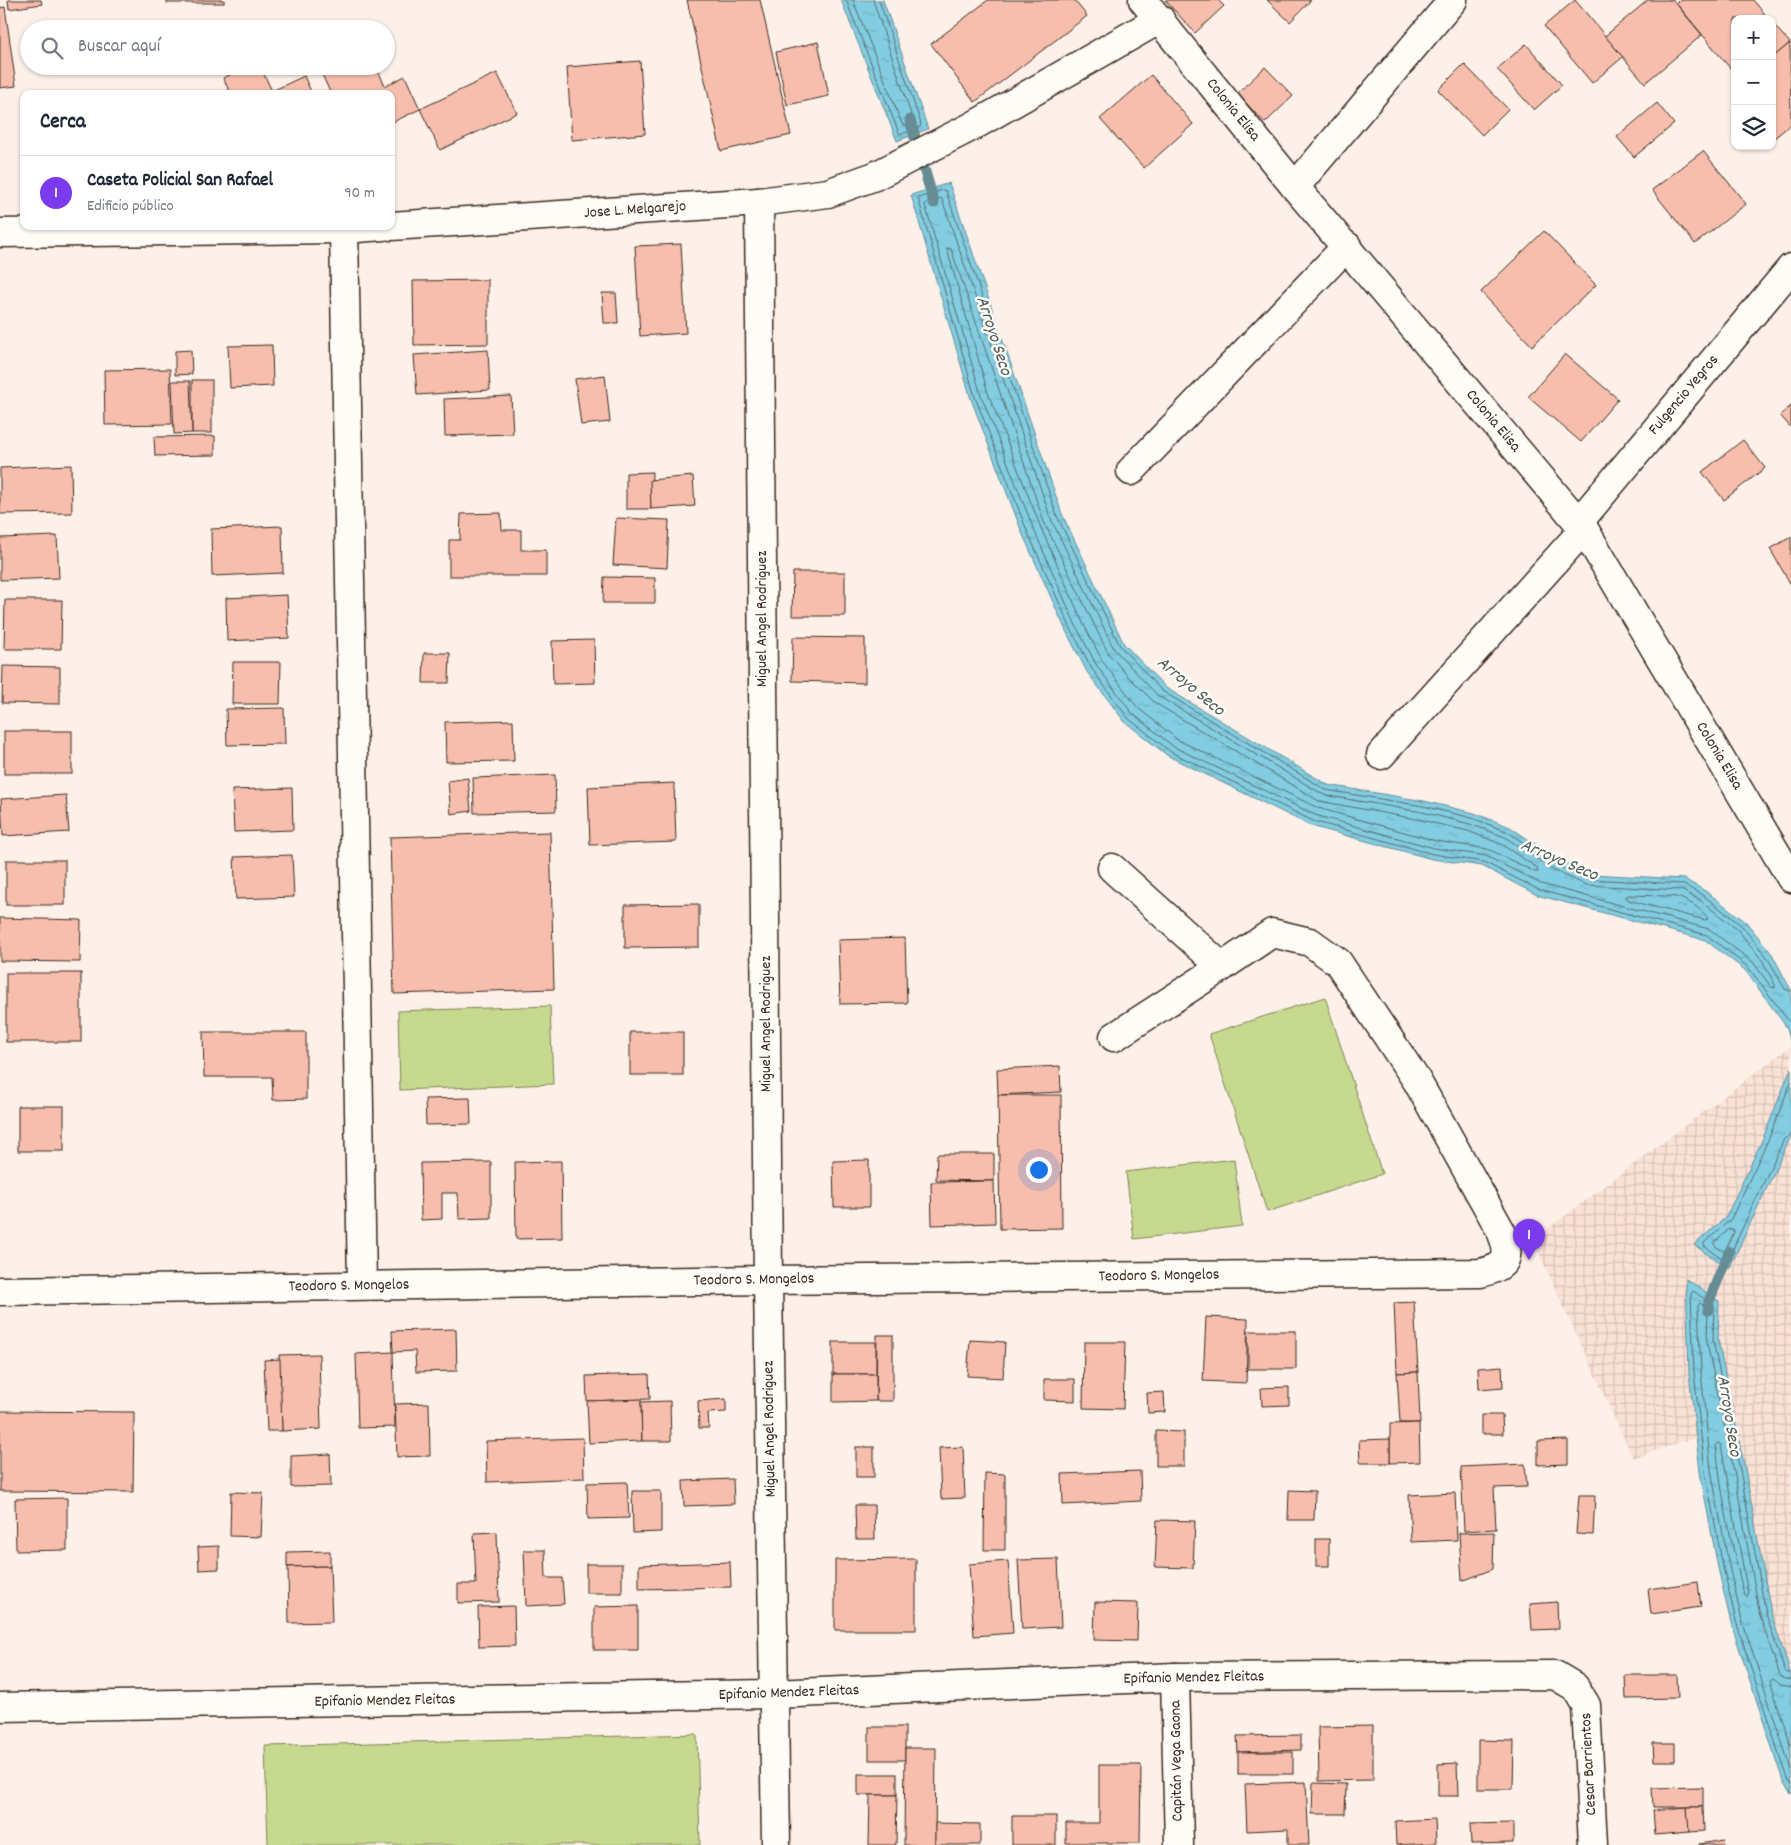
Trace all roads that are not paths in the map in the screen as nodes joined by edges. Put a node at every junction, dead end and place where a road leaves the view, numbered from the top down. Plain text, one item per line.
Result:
1 (1453, 0) edge
2 (1152, 10) edge
3 (1295, 187) junction
4 (759, 202) junction
5 (395, 226) edge
6 (258, 230) edge
7 (344, 230) edge
8 (0, 233) edge
9 (1347, 246) junction
10 (1791, 268) edge
11 (1131, 471) dead end
12 (1581, 526) junction
13 (1381, 755) dead end
14 (1112, 868) dead end
15 (1791, 878) edge
16 (1222, 967) junction
17 (1114, 1037) dead end
18 (768, 1280) junction
19 (362, 1285) junction
20 (0, 1291) edge
21 (1175, 1677) junction
22 (1575, 1687) joint
23 (773, 1694) junction
24 (0, 1707) edge
25 (776, 1845) edge
26 (1179, 1845) edge
27 (1593, 1845) edge

1 - 3 street
2 - 3 street, Colonia Elisa
2 - 4 street, Jose L. Melgarejo
3 - 9 street, Colonia Elisa
4 - 5 street, Jose L. Melgarejo
4 - 18 street, Miguel Angel Rodriguez
6 - 8 street
7 - 19 street
9 - 11 street
9 - 12 street, Colonia Elisa
10 - 12 street, Fulgencio Yegros
12 - 13 street, Fulgencio Yegros
12 - 15 street, Colonia Elisa
14 - 16 street
16 - 17 street
16 - 18 street, Teodoro S. Mongelos
18 - 19 street, Teodoro S. Mongelos
18 - 23 street, Miguel Angel Rodriguez
19 - 20 street, Teodoro S. Mongelos
21 - 22 street, Epifanio Mendez Fleitas
21 - 23 street, Epifanio Mendez Fleitas
21 - 26 street, Capitán Vega Gaona
22 - 27 street, Cesar Barrientos
23 - 24 street, Epifanio Mendez Fleitas
23 - 25 street, Miguel Angel Rodriguez

